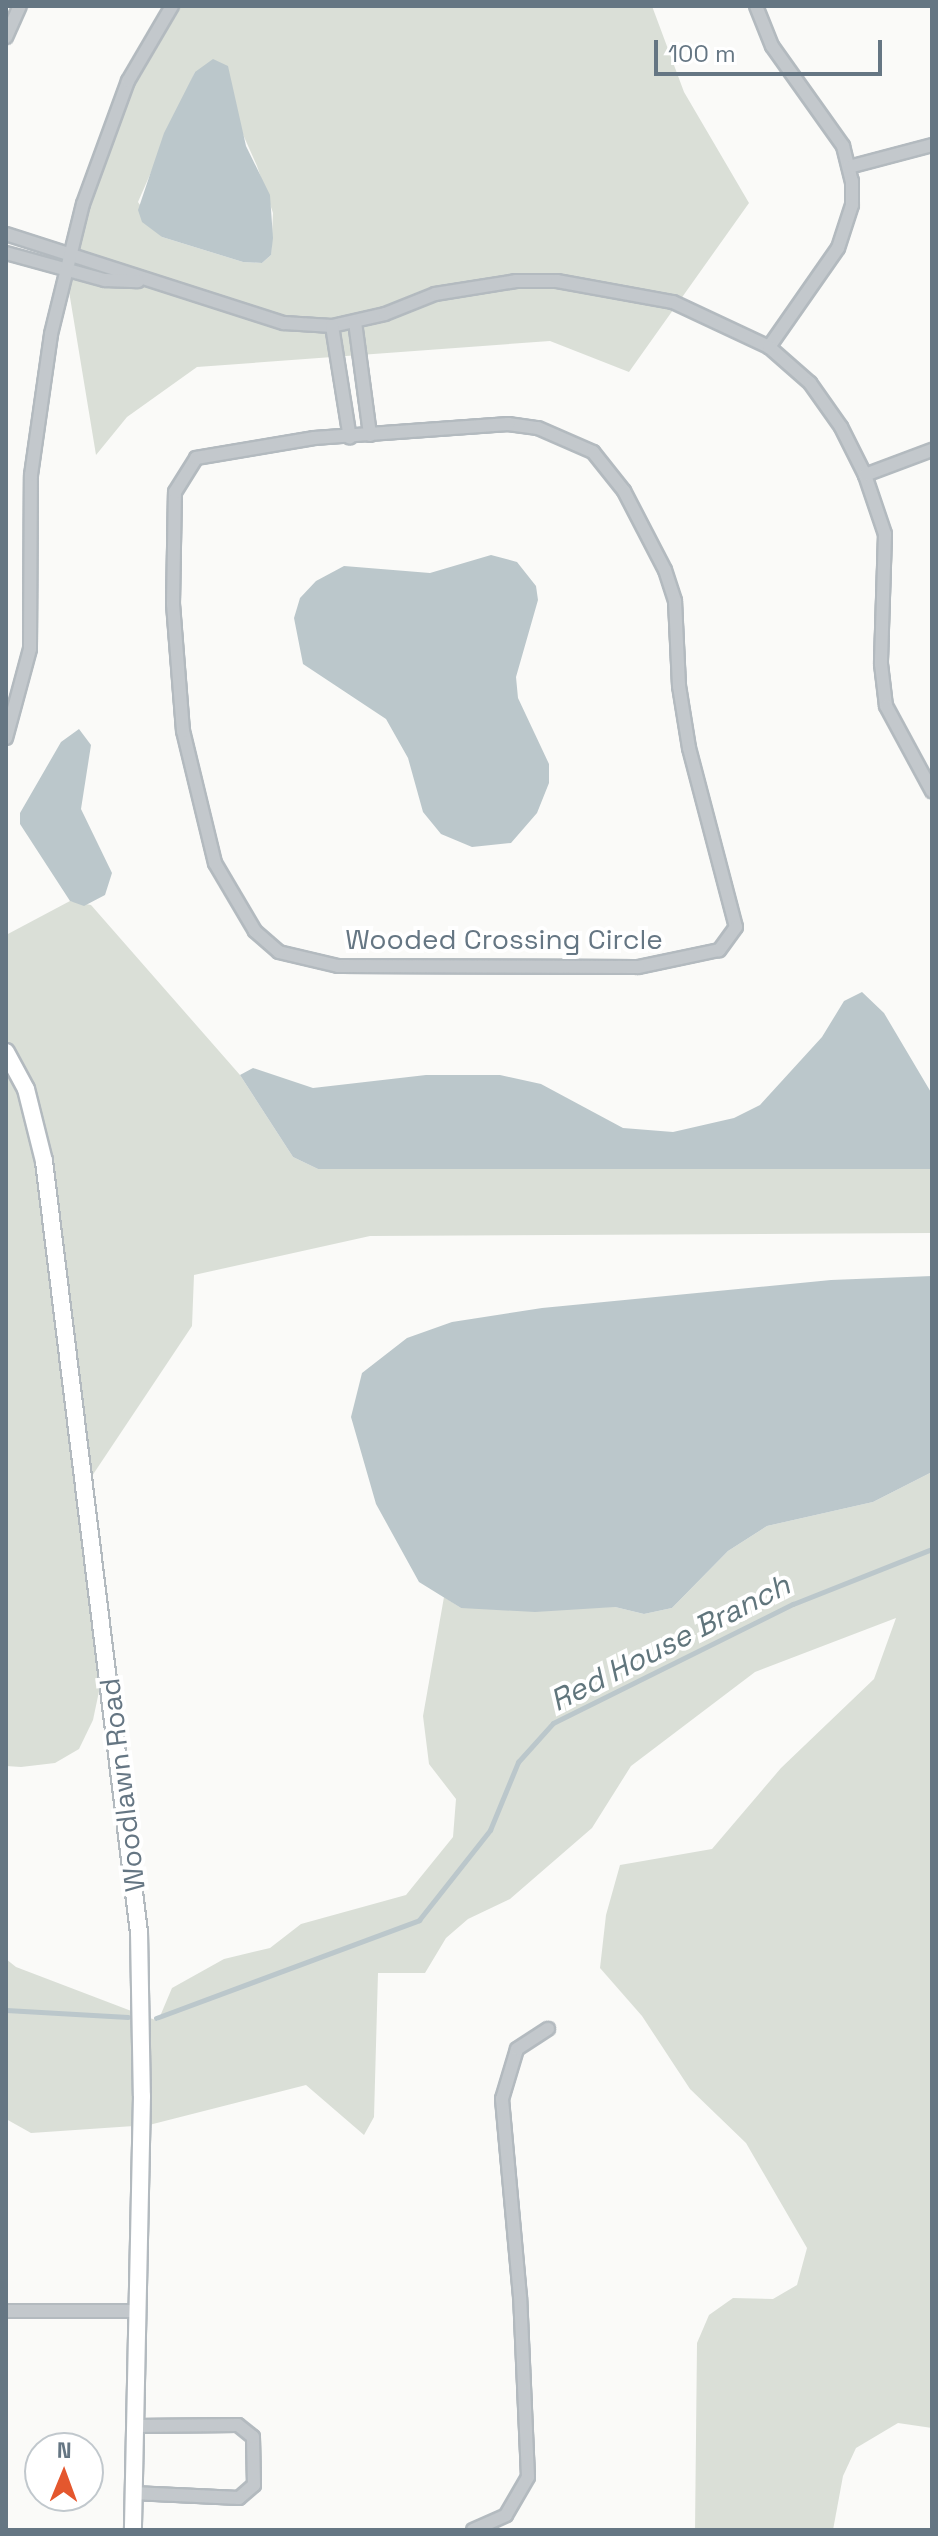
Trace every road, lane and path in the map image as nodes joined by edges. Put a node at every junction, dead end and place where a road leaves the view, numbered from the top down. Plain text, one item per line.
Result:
1 (20, 6) edge
2 (172, 6) edge
3 (756, 6) edge
4 (6, 37) edge
5 (932, 145) edge
6 (849, 167) junction
7 (6, 234) edge
8 (71, 252) junction
9 (6, 253) edge
10 (67, 270) junction
11 (141, 281) junction
12 (355, 322) junction
13 (332, 326) junction
14 (769, 347) junction
15 (370, 435) junction
16 (350, 438) junction
17 (932, 450) edge
18 (865, 475) junction
19 (6, 738) edge
20 (932, 791) edge
21 (6, 1052) edge
22 (548, 2029) dead end
23 (6, 2311) edge
24 (136, 2311) junction
25 (134, 2426) junction
26 (133, 2493) junction
27 (133, 2530) edge
28 (473, 2530) edge

1 - 4 street
2 - 8 street
3 - 6 street
5 - 6 street
6 - 14 street
7 - 8 street
8 - 10 street
8 - 11 street
9 - 10 street
10 - 11 street
10 - 19 street
11 - 13 street
12 - 13 street
12 - 14 street
12 - 15 street
13 - 16 street
14 - 18 street
15 - 16 street, Wooded Crossing Circle
15 - 16 street, Wooded Crossing Circle
17 - 18 street
18 - 20 street
21 - 24 street, Woodlawn Road
22 - 28 street
23 - 24 street
24 - 25 street, Woodlawn Road
25 - 26 street, Woodlawn Road
25 - 26 street
26 - 27 street, Woodlawn Road

